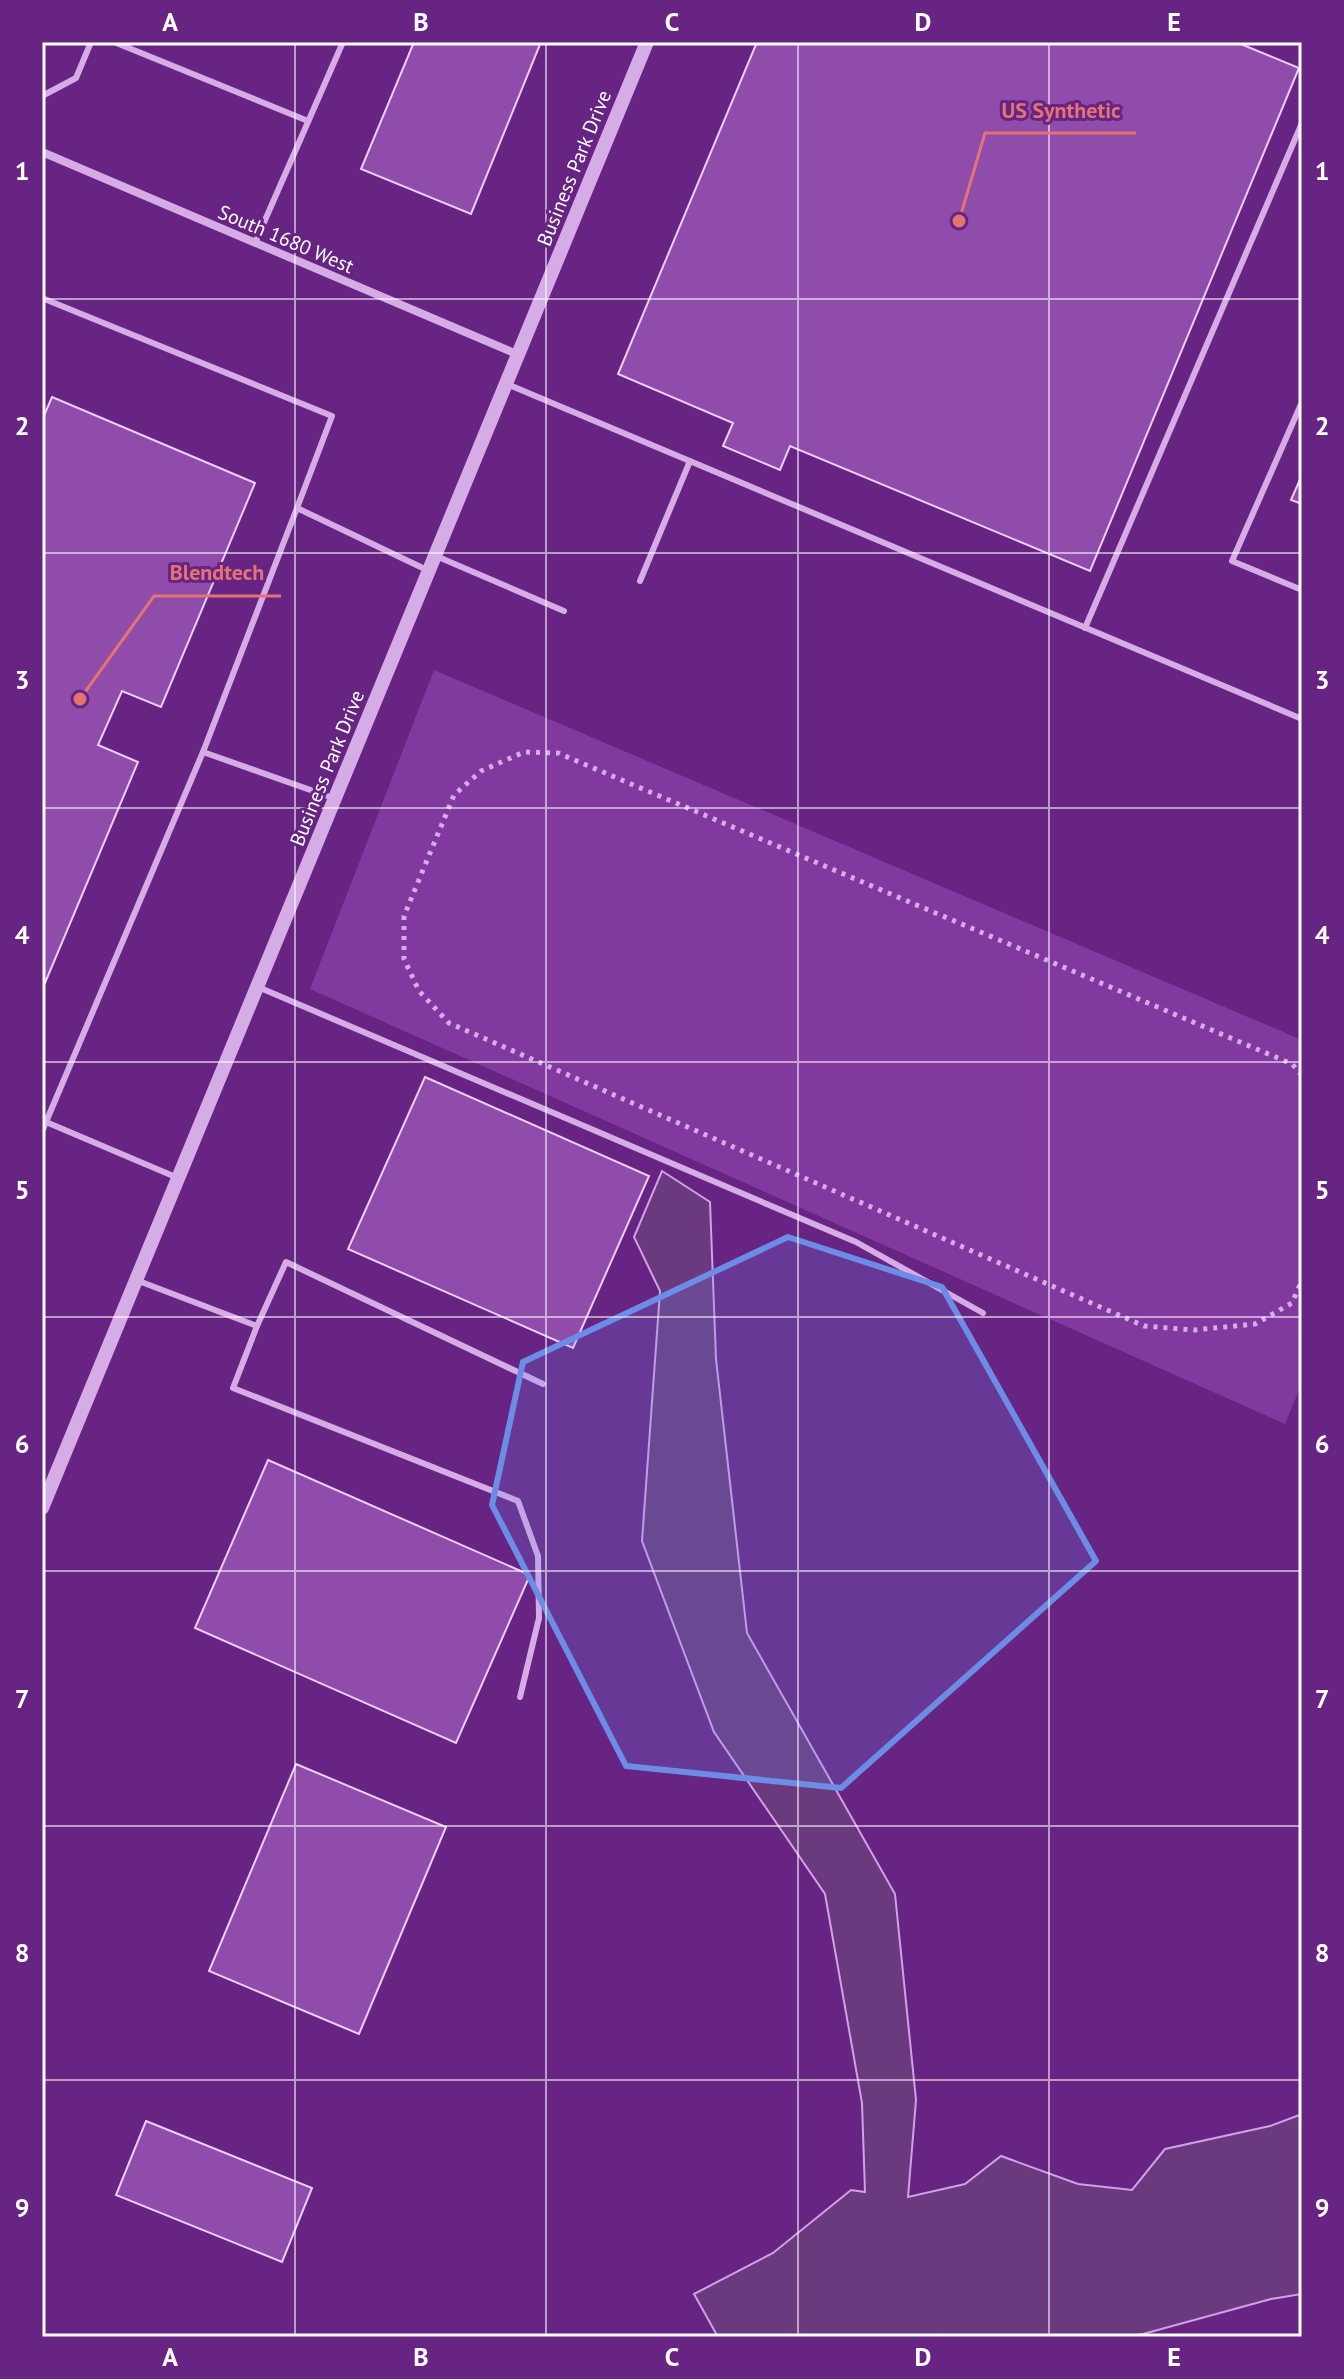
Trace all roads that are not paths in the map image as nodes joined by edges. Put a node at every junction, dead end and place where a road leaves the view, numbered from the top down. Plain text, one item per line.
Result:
1 (91, 42) edge
2 (114, 42) edge
3 (343, 42) edge
4 (647, 42) edge
5 (42, 96) edge
6 (308, 121) junction
7 (1302, 123) edge
8 (42, 152) edge
9 (255, 243) junction
10 (42, 298) edge
11 (519, 355) junction
12 (507, 384) junction
13 (1302, 402) edge
14 (690, 461) junction
15 (297, 508) junction
16 (436, 556) junction
17 (429, 571) junction
18 (640, 581) dead end
19 (1302, 590) edge
20 (564, 611) dead end
21 (1085, 628) junction
22 (1302, 719) edge
23 (203, 752) junction
24 (336, 799) junction
25 (258, 987) junction
26 (46, 1122) junction
27 (42, 1132) edge
28 (178, 1178) junction
29 (136, 1280) junction
30 (983, 1313) dead end
31 (257, 1326) junction
32 (543, 1384) dead end
33 (43, 1504) edge
34 (520, 1697) dead end

1 - 5 lane
2 - 6 lane
3 - 6 lane
4 - 11 street, Business Park Drive
6 - 9 lane
7 - 21 lane
8 - 9 street, South 1680 West
9 - 11 street, South 1680 West
10 - 15 lane
11 - 12 street, Business Park Drive
12 - 14 lane
12 - 16 street, Business Park Drive
13 - 19 lane
14 - 18 lane
14 - 21 lane
15 - 17 lane
15 - 23 lane
16 - 17 street, Business Park Drive
16 - 20 lane
17 - 24 street, Business Park Drive
21 - 22 lane
23 - 24 lane
23 - 26 lane
24 - 25 street, Business Park Drive
25 - 28 street, Business Park Drive
25 - 30 lane
26 - 27 lane
26 - 28 lane
28 - 29 street, Business Park Drive
29 - 31 lane
29 - 33 street, Business Park Drive
31 - 32 lane
31 - 34 lane

